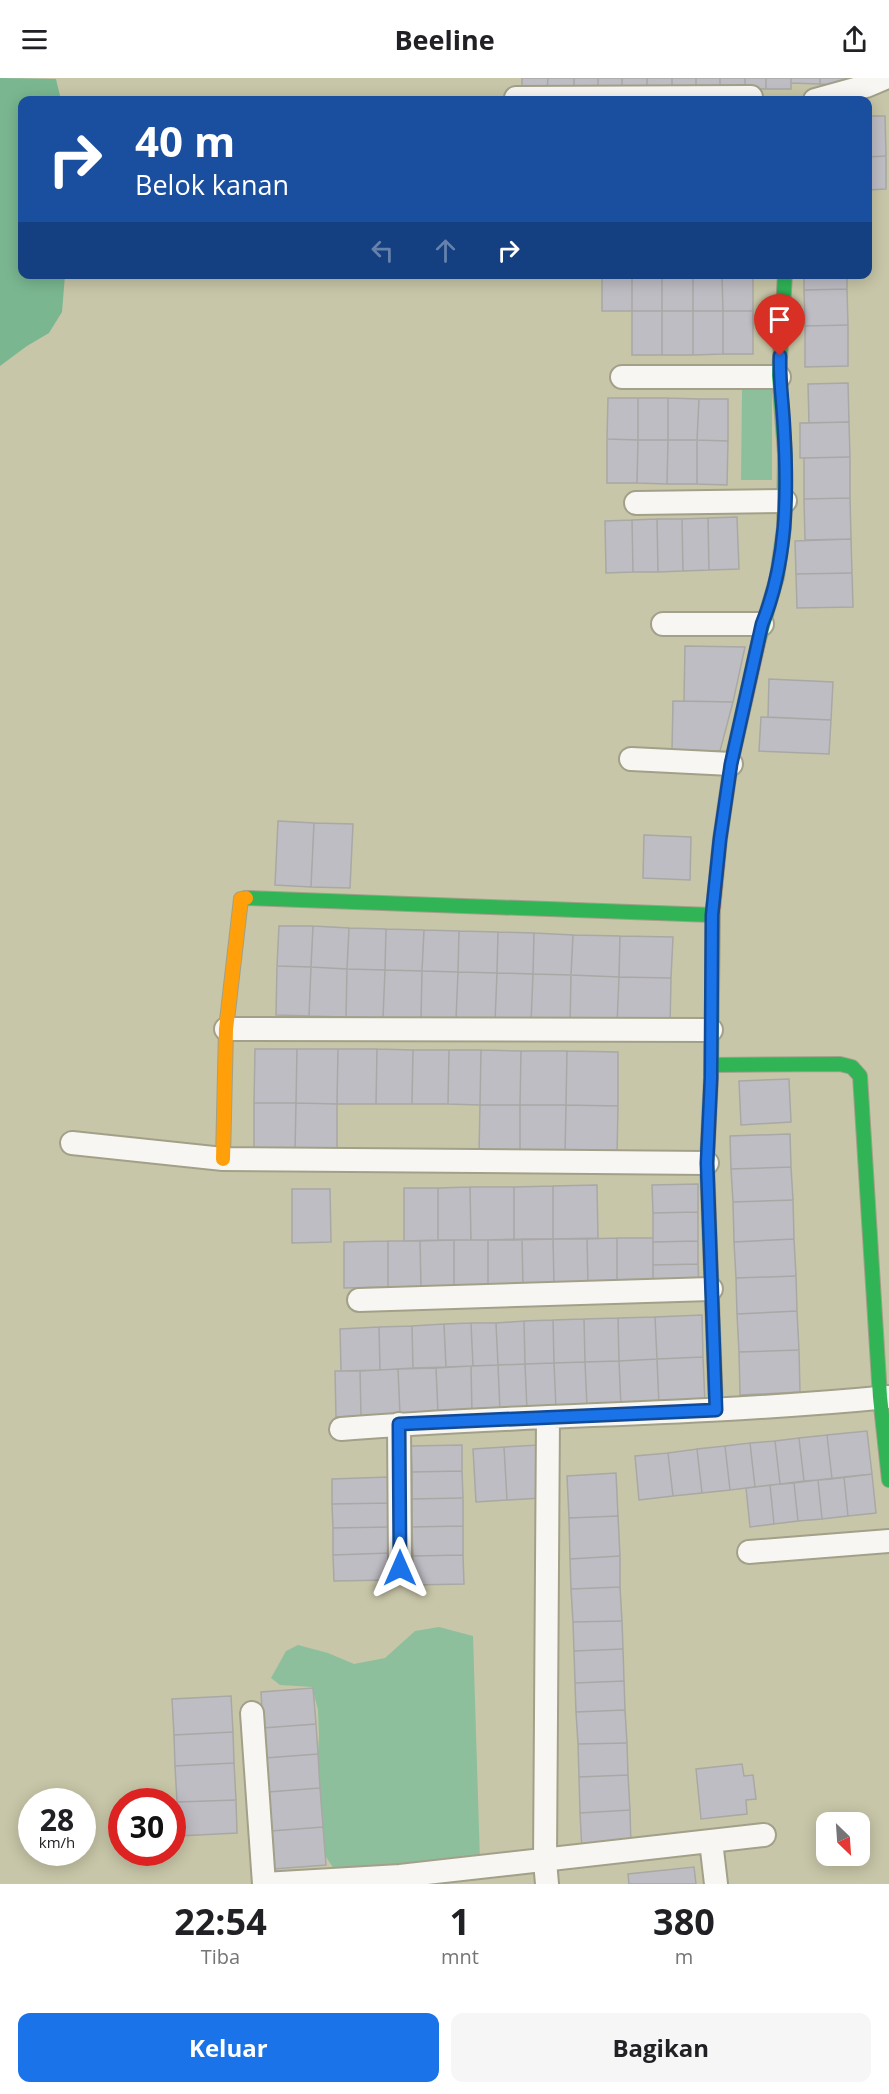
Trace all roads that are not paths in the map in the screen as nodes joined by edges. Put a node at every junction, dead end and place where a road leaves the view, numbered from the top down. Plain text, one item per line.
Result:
1 (885, 78) edge
2 (516, 92) edge
3 (704, 96) edge
4 (828, 96) edge
5 (889, 97) edge
6 (785, 279) edge
7 (779, 376) junction
8 (622, 377) dead end
9 (785, 501) junction
10 (636, 503) dead end
11 (663, 624) dead end
12 (762, 624) junction
13 (631, 759) dead end
14 (731, 764) junction
15 (712, 915) junction
16 (226, 1029) junction
17 (711, 1030) junction
18 (711, 1065) junction
19 (72, 1143) dead end
20 (223, 1159) junction
21 (707, 1163) junction
22 (711, 1289) junction
23 (359, 1300) dead end
24 (884, 1397) edge
25 (716, 1410) junction
26 (548, 1418) junction
27 (399, 1424) junction
28 (341, 1429) dead end
29 (889, 1480) edge
30 (889, 1541) edge
31 (749, 1552) dead end
32 (400, 1568) dead end
33 (252, 1713) dead end
34 (764, 1835) dead end
35 (711, 1841) junction
36 (545, 1861) junction
37 (400, 1880) edge
38 (264, 1884) edge
39 (547, 1884) edge
40 (716, 1884) edge

1 - 4 street
1 - 5 street
2 - 3 street
6 - 7 street
7 - 8 street
7 - 9 street
9 - 10 street
9 - 12 street
11 - 12 street
12 - 14 street
13 - 14 street
14 - 15 street
15 - 16 street
15 - 17 street
16 - 17 street
16 - 20 street
17 - 18 street
18 - 21 street
18 - 24 street
19 - 20 street
20 - 21 street
21 - 22 street
22 - 23 street
22 - 25 street
24 - 25 street
24 - 29 street
25 - 26 street
26 - 27 street
26 - 36 street
27 - 28 street
27 - 32 street
30 - 31 street
33 - 38 street
34 - 35 street
35 - 36 street
35 - 40 street
36 - 37 street
36 - 39 street
37 - 38 street

